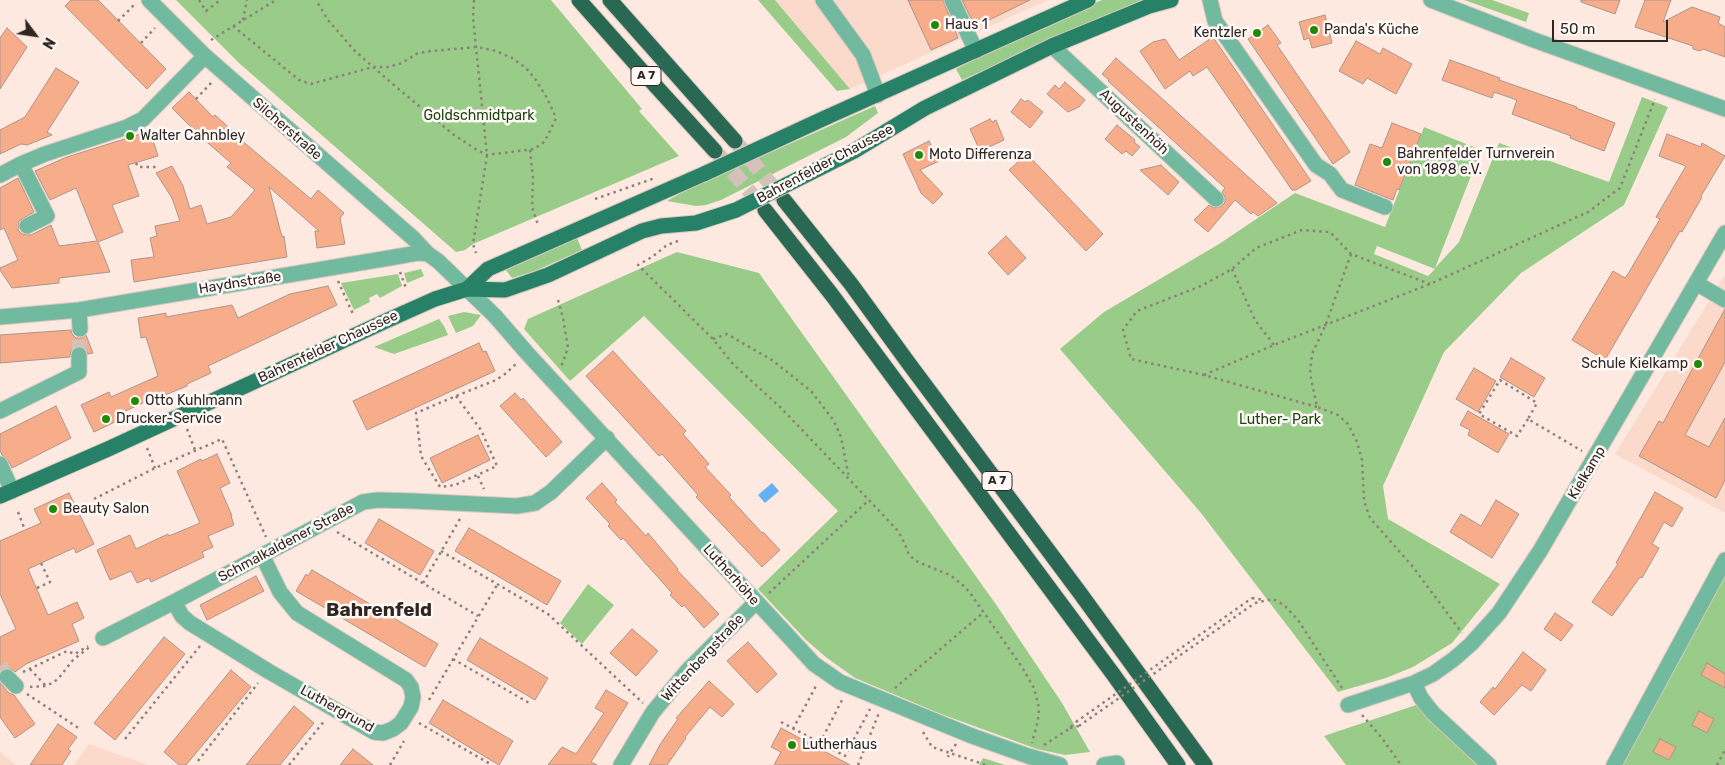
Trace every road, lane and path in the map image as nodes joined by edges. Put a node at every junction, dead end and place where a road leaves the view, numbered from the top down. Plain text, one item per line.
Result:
1 (199, 0) edge
2 (220, 0) edge
3 (247, 0) edge
4 (276, 0) edge
5 (316, 0) edge
6 (474, 0) edge
7 (579, 0) edge
8 (610, 0) edge
9 (823, 0) edge
10 (952, 0) edge
11 (1088, 0) edge
12 (1171, 0) edge
13 (1210, 0) edge
14 (1431, 0) edge
15 (143, 2) edge
16 (243, 20) junction
17 (118, 21) dead end
18 (158, 26) dead end
19 (233, 26) junction
20 (210, 41) dead end
21 (140, 43) dead end
22 (1052, 46) junction
23 (477, 47) junction
24 (976, 51) junction
25 (204, 56) junction
26 (374, 66) junction
27 (214, 80) dead end
28 (878, 95) junction
29 (1656, 96) dead end
30 (196, 99) dead end
31 (1725, 108) edge
32 (735, 141) tunnel mouth
33 (530, 150) junction
34 (715, 151) tunnel mouth
35 (487, 155) junction
36 (136, 163) dead end
37 (21, 164) junction
38 (156, 167) dead end
39 (0, 175) edge
40 (1216, 199) dead end
41 (784, 200) tunnel mouth
42 (1385, 206) dead end
43 (765, 210) tunnel mouth
44 (538, 225) dead end
45 (27, 226) dead end
46 (1725, 233) edge
47 (476, 253) dead end
48 (428, 254) junction
49 (1351, 254) junction
50 (638, 265) dead end
51 (1232, 269) junction
52 (400, 271) dead end
53 (338, 281) dead end
54 (1430, 284) junction
55 (1696, 284) junction
56 (406, 288) dead end
57 (467, 289) junction
58 (558, 300) dead end
59 (1725, 300) edge
60 (79, 310) junction
61 (353, 314) dead end
62 (0, 318) edge
63 (1326, 324) junction
64 (80, 329) tunnel mouth
65 (713, 339) junction
66 (1274, 344) junction
67 (527, 353) junction
68 (79, 355) tunnel mouth
69 (1204, 375) junction
70 (555, 383) junction
71 (456, 396) junction
72 (1318, 407) junction
73 (0, 411) edge
74 (1528, 419) junction
75 (187, 429) dead end
76 (607, 438) junction
77 (147, 448) dead end
78 (195, 450) junction
79 (1584, 452) dead end
80 (0, 464) edge
81 (155, 468) junction
82 (849, 479) junction
83 (6, 494) edge
84 (94, 498) dead end
85 (869, 500) junction
86 (469, 502) junction
87 (18, 512) dead end
88 (322, 524) junction
89 (26, 530) dead end
90 (441, 551) junction
91 (267, 553) junction
92 (1725, 560) edge
93 (41, 563) dead end
94 (422, 583) junction
95 (497, 585) junction
96 (37, 588) dead end
97 (1268, 600) junction
98 (174, 602) junction
99 (756, 602) junction
100 (984, 612) junction
101 (478, 616) junction
102 (208, 634) junction
103 (1464, 636) dead end
104 (103, 638) dead end
105 (453, 659) junction
106 (30, 669) junction
107 (824, 671) junction
108 (11, 680) junction
109 (1414, 683) junction
110 (46, 686) junction
111 (850, 686) junction
112 (256, 687) dead end
113 (880, 698) junction
114 (531, 704) dead end
115 (1350, 704) junction
116 (644, 705) dead end
117 (425, 706) dead end
118 (781, 722) dead end
119 (322, 724) dead end
120 (423, 725) dead end
121 (918, 725) dead end
122 (793, 728) junction
123 (80, 729) dead end
124 (1069, 729) junction
125 (407, 736) dead end
126 (125, 739) dead end
127 (820, 743) junction
128 (953, 748) dead end
129 (1725, 750) edge
130 (950, 753) junction
131 (1028, 756) junction
132 (948, 758) dead end
133 (198, 761) dead end
134 (289, 765) edge
135 (390, 765) edge
136 (492, 765) edge
137 (621, 765) edge
138 (858, 765) edge
139 (986, 765) edge
140 (1060, 765) edge
141 (1178, 765) edge
142 (1205, 765) edge
143 (1401, 765) edge
144 (1489, 765) edge
145 (1614, 765) edge
146 (1717, 765) edge

1 - 2 path
3 - 16 path
4 - 16 path
5 - 26 path
6 - 23 path
7 - 34 highway, A 7
8 - 32 highway, A 7
9 - 28 street
10 - 24 street
11 - 24 main road, Bahrenfelder Chaussee
12 - 22 main road, Bahrenfelder Chaussee
13 - 42 street
14 - 31 street
15 - 17 path
15 - 25 street, Silcherstraße
16 - 19 path
18 - 21 path
19 - 20 path
19 - 26 path
22 - 40 street, Augustenhöh
22 - 57 main road, Bahrenfelder Chaussee, bridge
23 - 26 path
23 - 33 path
23 - 35 path
24 - 28 main road, Bahrenfelder Chaussee
25 - 37 street
25 - 48 street, Silcherstraße
26 - 35 path
27 - 30 path
28 - 57 main road, Bahrenfelder Chaussee, bridge
29 - 54 path
33 - 35 path
33 - 44 path
35 - 47 path
36 - 38 path
37 - 39 street
37 - 45 street
41 - 142 highway, A 7
43 - 141 highway, A 7
46 - 55 street, Kielkamp
48 - 57 street
48 - 60 street, Haydnstraße
49 - 51 path
49 - 54 path
49 - 63 path
50 - 65 path
51 - 66 path
51 - 69 path
52 - 56 path
53 - 61 path
54 - 63 path
55 - 59 street
55 - 109 street, Kielkamp
57 - 67 street, Lutherhöhe
57 - 83 main road, Bahrenfelder Chaussee
58 - 70 path
60 - 62 street, Haydnstraße
60 - 64 street
63 - 66 path
63 - 72 path
65 - 82 path
65 - 82 path
66 - 69 path
67 - 70 street, Lutherhöhe
67 - 71 path
68 - 73 street
69 - 72 path
70 - 76 street, Lutherhöhe
71 - 71 path
72 - 103 path
74 - 74 path
74 - 79 path
75 - 78 path
76 - 86 street, Schmalkaldener Straße
76 - 99 street, Lutherhöhe
77 - 81 path
78 - 81 path
78 - 91 path
80 - 83 street
81 - 84 path
82 - 85 path
85 - 99 path
85 - 100 path
86 - 88 street, Schmalkaldener Straße
86 - 90 path
87 - 89 path
88 - 91 street, Schmalkaldener Straße
88 - 94 path
90 - 94 path
90 - 95 path
91 - 98 street, Schmalkaldener Straße
91 - 102 street, Luthergrund
92 - 145 street
93 - 96 path
94 - 101 path
95 - 101 path
95 - 116 path
97 - 115 path
97 - 124 path, bridge
97 - 124 path, bridge
98 - 102 street, Luthergrund
98 - 104 street, Schmalkaldener Straße
99 - 107 street, Lutherhöhe
99 - 137 street, Wittenbergstraße
100 - 113 path
100 - 131 path
101 - 105 path
102 - 126 path
105 - 114 path
105 - 117 path
106 - 108 path
106 - 110 path
106 - 110 path
107 - 111 street, Lutherhöhe
107 - 122 path
108 - 110 path
108 - 123 path
109 - 115 street, Kielkamp
109 - 144 street
111 - 113 street, Lutherhöhe
111 - 127 path
112 - 133 path
113 - 127 path
113 - 131 street, Lutherhöhe
113 - 138 path
115 - 143 path
118 - 122 path
119 - 134 path
120 - 136 path
121 - 130 path
122 - 127 path
124 - 131 path
125 - 135 path
128 - 130 path
129 - 146 path
130 - 132 path
130 - 139 path
131 - 140 street, Lutherhöhe

